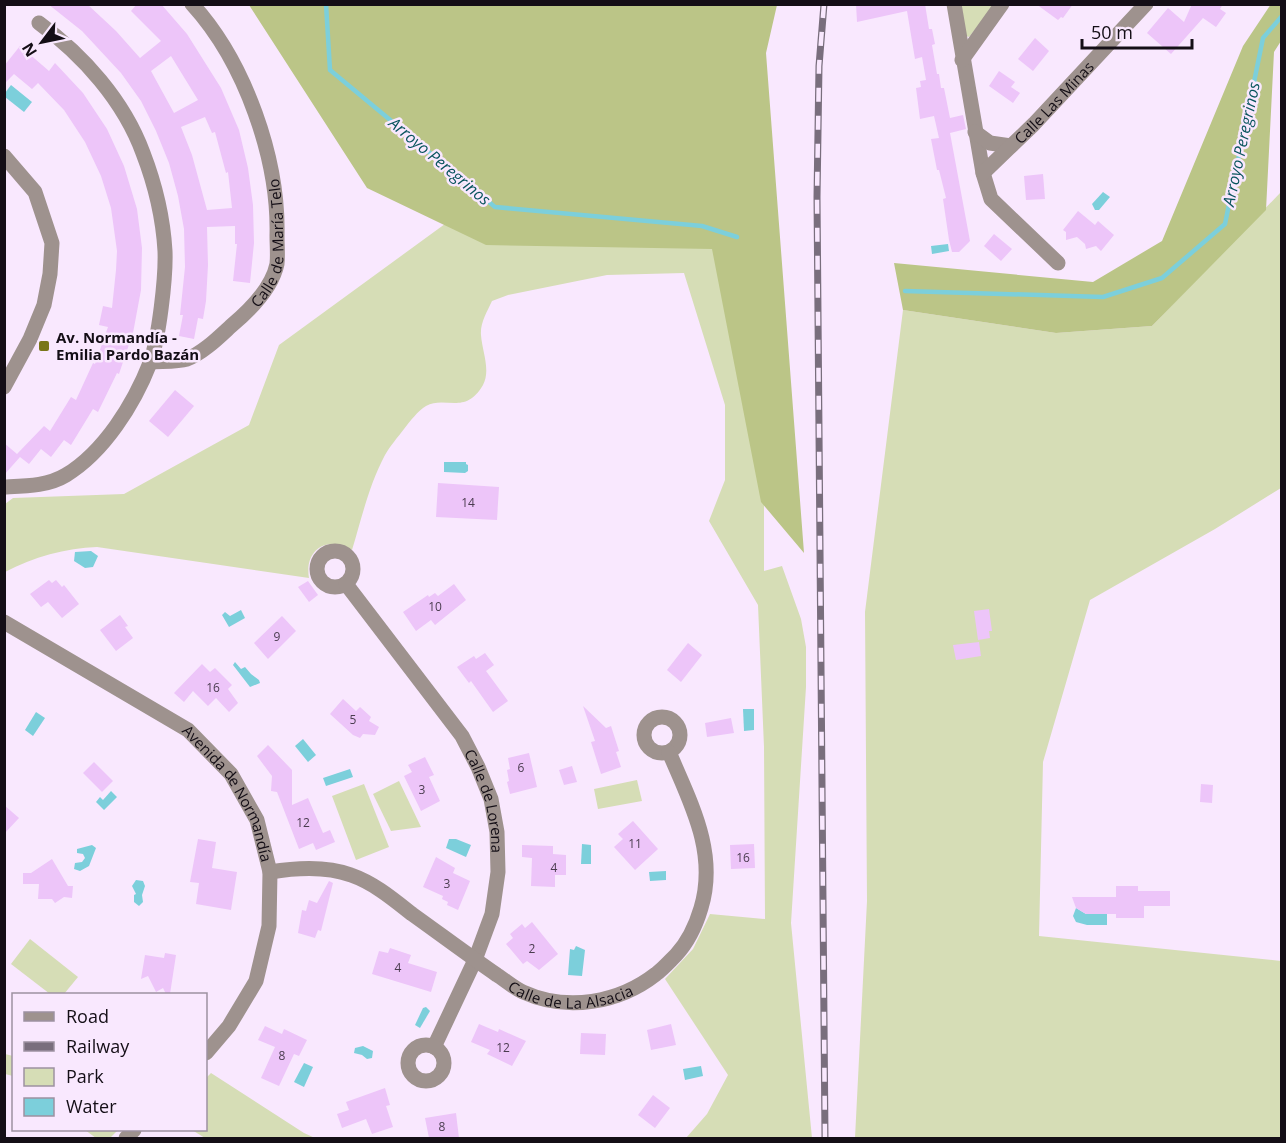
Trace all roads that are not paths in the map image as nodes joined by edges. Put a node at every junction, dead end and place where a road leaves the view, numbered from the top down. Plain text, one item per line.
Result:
1 (192, 4) edge
2 (954, 4) edge
3 (1002, 4) edge
4 (1146, 4) edge
5 (39, 23) dead end
6 (962, 60) junction
7 (975, 132) junction
8 (1011, 146) junction
9 (4, 156) edge
10 (983, 173) junction
11 (1058, 263) dead end
12 (150, 362) junction
13 (4, 387) edge
14 (4, 487) edge
15 (346, 584) dead end
16 (4, 622) edge
17 (669, 752) dead end
18 (270, 872) junction
19 (475, 960) junction
20 (434, 1047) dead end
21 (207, 1052) edge

1 - 12 street, Calle de María Telo
2 - 6 street
3 - 6 street
4 - 8 street, Calle Las Minas
5 - 12 street
6 - 7 street
7 - 8 street, Calle Las Minas
7 - 10 street
8 - 10 street, Calle Las Minas
9 - 13 street
10 - 11 street
12 - 14 street
15 - 19 street, Calle de Lorena
16 - 18 street, Avenida de Normandía
17 - 19 street, Calle de La Alsacia
18 - 19 street, Calle de La Alsacia
18 - 21 street, Avenida de Normandía
19 - 20 street, Calle de Lorena

